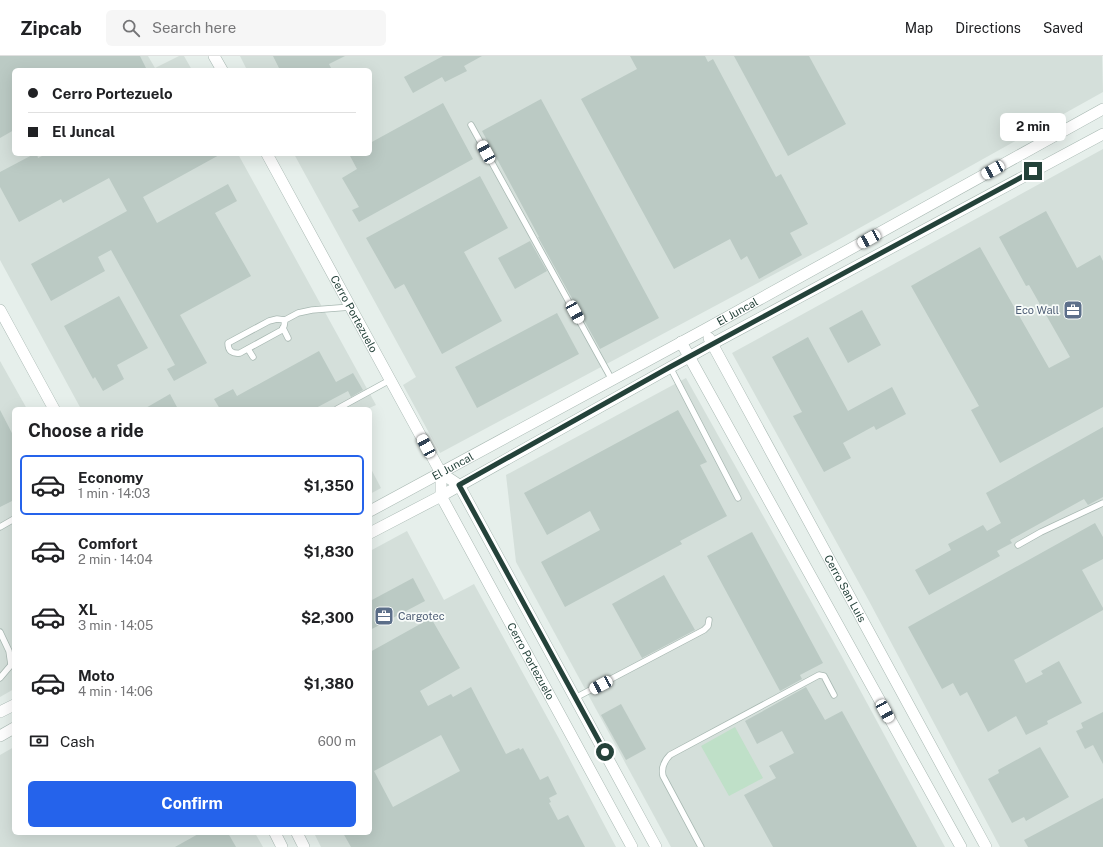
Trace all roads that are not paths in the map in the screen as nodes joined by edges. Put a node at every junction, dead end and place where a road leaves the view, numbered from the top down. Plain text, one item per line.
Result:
1 (214, 56) edge
2 (221, 68) edge
3 (1103, 109) edge
4 (472, 125) dead end
5 (1103, 134) edge
6 (268, 156) edge
7 (351, 307) junction
8 (0, 310) edge
9 (284, 320) junction
10 (283, 328) junction
11 (704, 330) junction
12 (288, 338) dead end
13 (681, 342) junction
14 (712, 344) junction
15 (248, 349) junction
16 (253, 357) dead end
17 (689, 357) junction
18 (670, 367) junction
19 (390, 380) junction
20 (612, 380) junction
21 (53, 407) edge
22 (341, 407) edge
23 (441, 473) junction
24 (459, 485) junction
25 (441, 496) junction
26 (738, 498) dead end
27 (1103, 503) edge
28 (372, 510) edge
29 (12, 521) edge
30 (0, 527) edge
31 (372, 532) edge
32 (1018, 545) dead end
33 (709, 620) dead end
34 (0, 632) edge
35 (0, 678) edge
36 (834, 695) dead end
37 (575, 698) junction
38 (12, 706) edge
39 (0, 712) edge
40 (12, 729) edge
41 (0, 736) edge
42 (275, 835) edge
43 (297, 835) edge
44 (282, 847) edge
45 (304, 847) edge
46 (632, 847) edge
47 (656, 847) edge
48 (701, 847) edge
49 (961, 847) edge
50 (986, 847) edge

1 - 2 street
3 - 11 street, El Juncal
4 - 20 lane
5 - 14 street, El Juncal
6 - 7 street, Cerro Portezuelo
7 - 9 lane
7 - 19 street, Cerro Portezuelo
8 - 21 street
9 - 10 lane
9 - 15 lane
10 - 12 lane
10 - 15 lane
11 - 13 street, El Juncal
11 - 14 street, Cerro San Luis
13 - 17 street
13 - 20 street, El Juncal
14 - 17 street, El Juncal
14 - 50 street, Cerro San Luis
15 - 16 lane
17 - 18 street, El Juncal
17 - 49 street
18 - 24 street, El Juncal
18 - 26 lane
19 - 22 lane
19 - 23 street, Cerro Portezuelo
20 - 23 street, El Juncal
23 - 24 street, Cerro Portezuelo
23 - 25 street, Cerro Portezuelo
23 - 28 street, El Juncal
24 - 25 street, El Juncal
24 - 37 street, Cerro Portezuelo
25 - 31 street, El Juncal
25 - 46 street, Cerro Portezuelo
27 - 32 lane
29 - 30 lane
33 - 37 lane
34 - 35 lane
36 - 48 lane
37 - 47 street, Cerro Portezuelo
38 - 39 street
40 - 41 street
42 - 44 street
43 - 45 street

